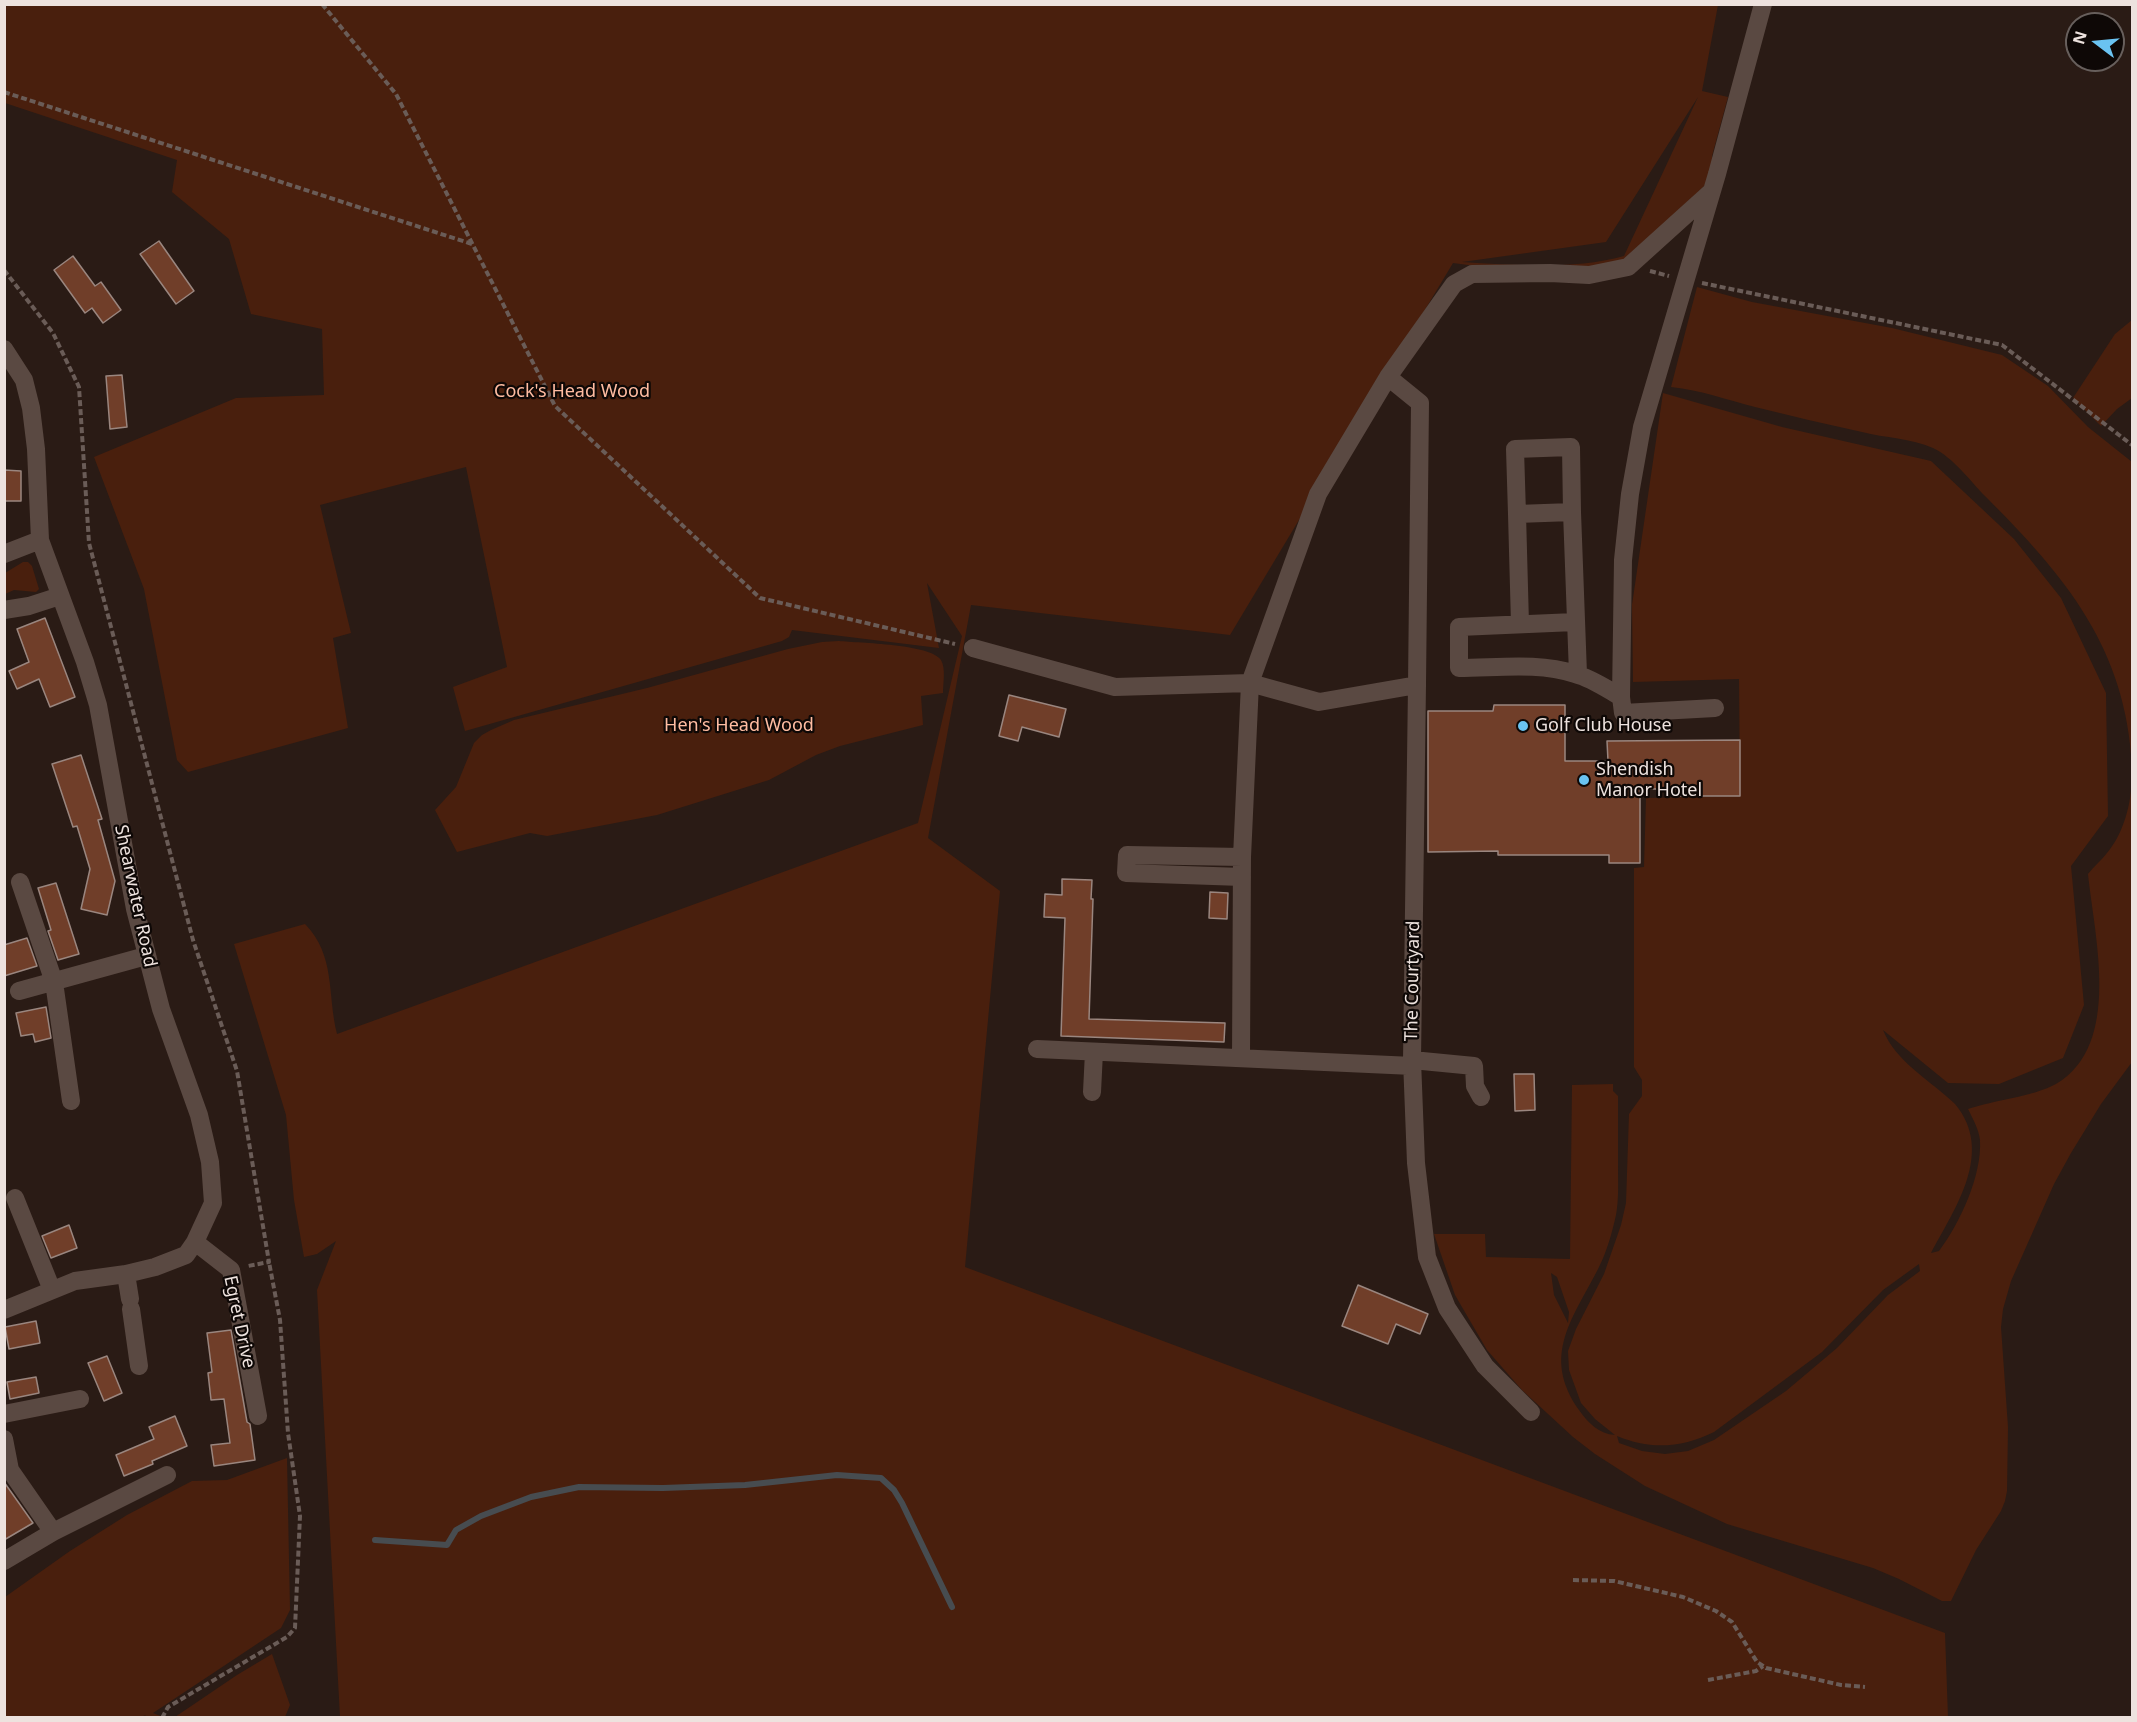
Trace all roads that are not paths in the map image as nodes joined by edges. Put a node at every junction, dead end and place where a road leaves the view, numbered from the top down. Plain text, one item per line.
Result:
1 (1763, 4) edge
2 (1712, 192) junction
3 (4, 349) edge
4 (1388, 377) junction
5 (1572, 512) junction
6 (1517, 514) junction
7 (40, 540) junction
8 (4, 554) edge
9 (60, 596) junction
10 (4, 610) edge
11 (1575, 622) junction
12 (1520, 624) junction
13 (974, 648) road end
14 (1578, 674) junction
15 (1250, 683) junction
16 (1417, 685) junction
17 (1621, 697) junction
18 (1715, 708) dead end
19 (1242, 857) junction
20 (1242, 878) junction
21 (20, 882) dead end
22 (146, 956) junction
23 (54, 982) junction
24 (19, 991) dead end
25 (1037, 1049) dead end
26 (1094, 1052) junction
27 (1241, 1058) junction
28 (1412, 1063) junction
29 (1092, 1092) dead end
30 (1481, 1097) dead end
31 (71, 1101) dead end
32 (15, 1198) dead end
33 (195, 1242) junction
34 (126, 1274) junction
35 (52, 1290) junction
36 (4, 1310) edge
37 (139, 1366) dead end
38 (80, 1399) dead end
39 (1532, 1412) dead end
40 (4, 1414) edge
41 (258, 1416) dead end
42 (4, 1439) edge
43 (7, 1471) edge
44 (167, 1475) dead end
45 (53, 1532) junction
46 (4, 1561) edge

1 - 2 street
2 - 4 street
2 - 17 street
3 - 7 street, Shearwater Road
4 - 15 street
4 - 16 street, The Courtyard
5 - 6 street
5 - 6 street
5 - 11 street
6 - 12 street
7 - 8 street
7 - 9 street, Shearwater Road
9 - 10 street
9 - 22 street, Shearwater Road
11 - 12 street
11 - 14 street
12 - 14 street
13 - 15 street
14 - 17 street
15 - 16 street
15 - 19 street
16 - 28 street, The Courtyard
17 - 18 street
19 - 20 street
19 - 20 street
20 - 27 street
21 - 23 street
22 - 23 street
22 - 33 street, Shearwater Road
23 - 24 street
23 - 31 street
25 - 26 street
26 - 27 street
26 - 29 street
27 - 28 street
28 - 30 street
28 - 39 street, The Courtyard
32 - 35 street
33 - 34 street, Shearwater Road
33 - 41 street, Egret Drive
34 - 35 street, Shearwater Road
34 - 37 street
35 - 36 street, Shearwater Road
38 - 40 street
42 - 43 street
43 - 45 street
44 - 45 street
45 - 46 street

